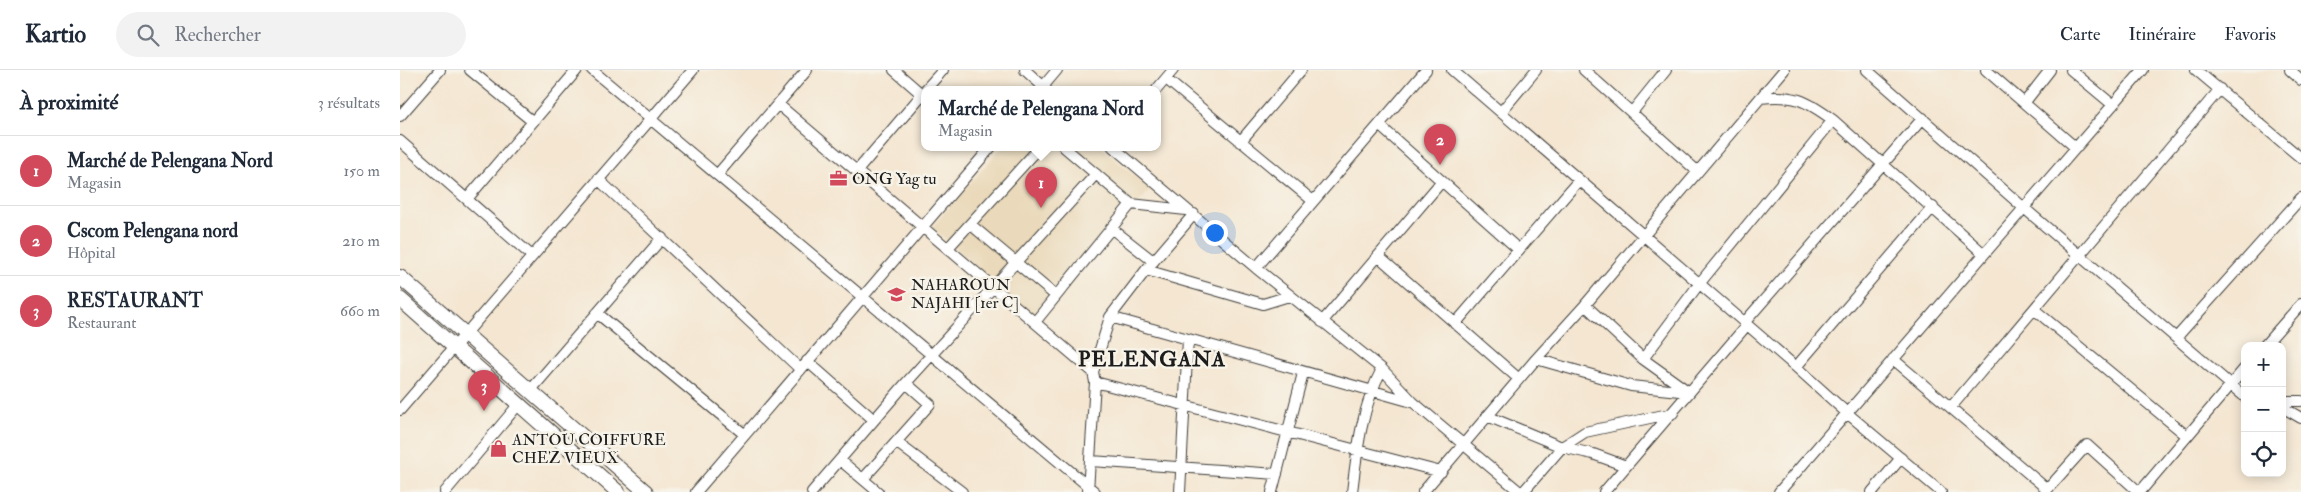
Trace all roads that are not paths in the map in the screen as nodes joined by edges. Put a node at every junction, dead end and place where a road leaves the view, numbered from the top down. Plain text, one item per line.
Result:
1 (440, 70) edge
2 (470, 70) edge
3 (577, 70) edge
4 (592, 70) edge
5 (693, 70) edge
6 (808, 70) edge
7 (894, 70) edge
8 (943, 70) edge
9 (1025, 70) edge
10 (1057, 70) edge
11 (1173, 70) edge
12 (1301, 70) edge
13 (1426, 70) edge
14 (1452, 70) edge
15 (1536, 70) edge
16 (1584, 70) edge
17 (1666, 70) edge
18 (1784, 70) edge
19 (1986, 70) edge
20 (2050, 70) edge
21 (2071, 70) edge
22 (2143, 70) edge
23 (2196, 70) edge
24 (2290, 70) edge
25 (1872, 71) edge
26 (1166, 79) junction
27 (2301, 80) edge
28 (930, 86) edge
29 (1042, 86) edge
30 (1045, 86) edge
31 (1160, 86) edge
32 (2220, 89) junction
33 (921, 91) edge
34 (921, 96) edge
35 (1760, 98) junction
36 (2025, 102) junction
37 (779, 105) junction
38 (2113, 105) junction
39 (1633, 111) junction
40 (1501, 112) junction
41 (400, 116) edge
42 (1923, 118) junction
43 (651, 120) junction
44 (1834, 120) junction
45 (532, 121) junction
46 (1379, 125) junction
47 (400, 141) edge
48 (1240, 142) junction
49 (2076, 148) junction
50 (985, 151) edge
51 (1036, 151) edge
52 (1069, 151) edge
53 (1118, 151) edge
54 (2301, 158) edge
55 (1884, 164) junction
56 (1697, 170) junction
57 (857, 171) junction
58 (1096, 174) junction
59 (717, 175) junction
60 (598, 179) junction
61 (1580, 180) junction
62 (1442, 181) junction
63 (2301, 198) edge
64 (467, 199) junction
65 (1313, 201) junction
66 (1131, 204) junction
67 (1933, 207) junction
68 (2024, 208) junction
69 (1190, 212) junction
70 (970, 224) junction
71 (923, 227) junction
72 (1111, 228) junction
73 (1643, 234) junction
74 (662, 238) junction
75 (948, 248) junction
76 (1519, 250) junction
77 (1984, 254) junction
78 (2081, 255) junction
79 (532, 256) junction
80 (1378, 256) junction
81 (1154, 261) junction
82 (1016, 263) junction
83 (1256, 268) junction
84 (1146, 270) junction
85 (400, 278) edge
86 (1699, 284) junction
87 (994, 287) junction
88 (1056, 296) junction
89 (1289, 296) junction
90 (863, 297) junction
91 (400, 299) edge
92 (2301, 304) edge
93 (1585, 305) junction
94 (2035, 310) junction
95 (597, 313) junction
96 (1110, 317) junction
97 (1035, 322) junction
98 (1322, 322) junction
99 (1455, 324) junction
100 (1746, 324) junction
101 (463, 334) junction
102 (2176, 338) junction
103 (1188, 340) junction
104 (2268, 342) edge
105 (453, 347) junction
106 (932, 356) junction
107 (1536, 359) junction
108 (1643, 359) junction
109 (1893, 359) junction
110 (804, 365) junction
111 (1796, 367) junction
112 (1382, 369) junction
113 (1304, 373) junction
114 (2241, 373) edge
115 (1094, 377) junction
116 (1519, 379) junction
117 (906, 383) junction
118 (2230, 385) junction
119 (1370, 390) junction
120 (530, 391) junction
121 (1689, 392) junction
122 (2241, 394) edge
123 (2286, 401) edge
124 (2301, 401) edge
125 (1413, 402) junction
126 (518, 405) junction
127 (1185, 406) junction
128 (1952, 406) junction
129 (2286, 409) edge
130 (400, 410) edge
131 (1673, 413) junction
132 (1847, 413) junction
133 (1487, 416) junction
134 (2301, 418) edge
135 (874, 420) junction
136 (1287, 432) junction
137 (744, 434) junction
138 (2187, 436) junction
139 (896, 442) junction
140 (1464, 443) junction
141 (1562, 448) junction
142 (1357, 450) junction
143 (1901, 458) junction
144 (840, 460) junction
145 (1090, 461) junction
146 (1181, 466) junction
147 (1626, 466) junction
148 (1441, 472) junction
149 (1276, 474) junction
150 (863, 479) junction
151 (448, 488) edge
152 (1091, 490) edge
153 (2046, 490) edge
154 (459, 492) edge
155 (618, 492) edge
156 (646, 492) edge
157 (696, 492) edge
158 (812, 492) edge
159 (878, 492) edge
160 (962, 492) edge
161 (1180, 492) edge
162 (1272, 492) edge
163 (1352, 492) edge
164 (1422, 492) edge
165 (1521, 492) edge
166 (1604, 492) edge
167 (1779, 492) edge
168 (1872, 492) edge
169 (1941, 492) edge
170 (2140, 492) edge

1 - 41 street
2 - 45 street
3 - 45 street
4 - 43 street
5 - 43 street
6 - 37 street
7 - 33 street
8 - 28 street
9 - 29 street
10 - 30 street
11 - 26 street
12 - 48 street
13 - 46 street
14 - 40 street
15 - 40 street
16 - 39 street
17 - 39 street
18 - 35 street
19 - 36 street
20 - 36 street
21 - 38 street
22 - 38 street
23 - 32 street
24 - 27 street
25 - 42 street
26 - 31 street
26 - 48 street
32 - 54 street
32 - 78 street
34 - 57 street
35 - 44 street
35 - 56 street
36 - 49 street
37 - 57 street
37 - 59 street
38 - 49 street
39 - 56 street
40 - 61 street
42 - 55 street
42 - 68 street
43 - 59 street
43 - 60 street
44 - 55 street
44 - 86 street
45 - 64 street
46 - 62 street
46 - 65 street
47 - 64 street
48 - 65 street
49 - 68 street
50 - 71 street
51 - 70 street
52 - 58 street
53 - 69 street
55 - 67 street
55 - 100 street
56 - 73 street
57 - 71 street
58 - 66 street
58 - 82 street
59 - 90 street
60 - 74 street
60 - 79 street
61 - 73 street
61 - 76 street
62 - 76 street
62 - 80 street
63 - 102 street
64 - 79 street
65 - 83 street
66 - 69 street
66 - 72 street
67 - 77 street
67 - 111 street
68 - 77 street
68 - 78 street
69 - 81 street
69 - 83 street
70 - 75 street
70 - 82 street
71 - 75 street
71 - 90 street
72 - 81 street
72 - 88 street
73 - 86 street
73 - 93 street
74 - 95 street
74 - 110 street
75 - 87 street
76 - 99 street
77 - 109 street
78 - 94 street
78 - 102 street
79 - 101 street
80 - 98 street
80 - 99 street
81 - 84 street
82 - 87 street
82 - 88 street
83 - 89 street
84 - 89 street
84 - 96 street
85 - 101 highway
86 - 100 street
86 - 108 street
87 - 97 street
87 - 106 street
88 - 97 street
89 - 98 street
90 - 106 street
90 - 110 street
91 - 105 highway
92 - 104 street
93 - 107 street
93 - 108 street
94 - 128 street
94 - 138 street
95 - 120 street
95 - 137 street
96 - 103 street
96 - 115 street
97 - 115 street
98 - 112 street
99 - 116 street
100 - 111 street
100 - 121 street
101 - 105 street
101 - 120 highway
102 - 118 street
103 - 113 street
103 - 127 street
105 - 126 highway
105 - 130 street
106 - 117 street
106 - 152 street
107 - 116 street
107 - 121 street
108 - 121 street
109 - 128 street
109 - 132 street
110 - 135 street
110 - 137 street
111 - 132 street
112 - 119 street
112 - 125 street
113 - 119 street
113 - 136 street
114 - 118 street
115 - 127 street
115 - 145 street
116 - 133 street
117 - 135 street
117 - 139 street
118 - 122 street
118 - 138 street
119 - 125 street
119 - 142 street
120 - 156 highway
121 - 131 street
123 - 124 street
125 - 140 street
126 - 151 street
126 - 155 highway
127 - 136 street
127 - 146 street
128 - 153 street
129 - 134 street
131 - 141 street
131 - 147 street
132 - 143 street
132 - 167 street
133 - 140 street
133 - 141 street
135 - 144 street
136 - 142 street
136 - 149 street
137 - 157 street
138 - 170 street
139 - 150 street
139 - 160 street
140 - 148 street
140 - 165 street
141 - 147 street
141 - 165 street
142 - 148 street
142 - 163 street
143 - 168 street
143 - 169 street
144 - 150 street
144 - 158 street
145 - 146 street
145 - 152 street
146 - 149 street
146 - 161 street
147 - 166 street
148 - 164 street
149 - 162 street
150 - 159 street
151 - 154 street
153 - 170 street

